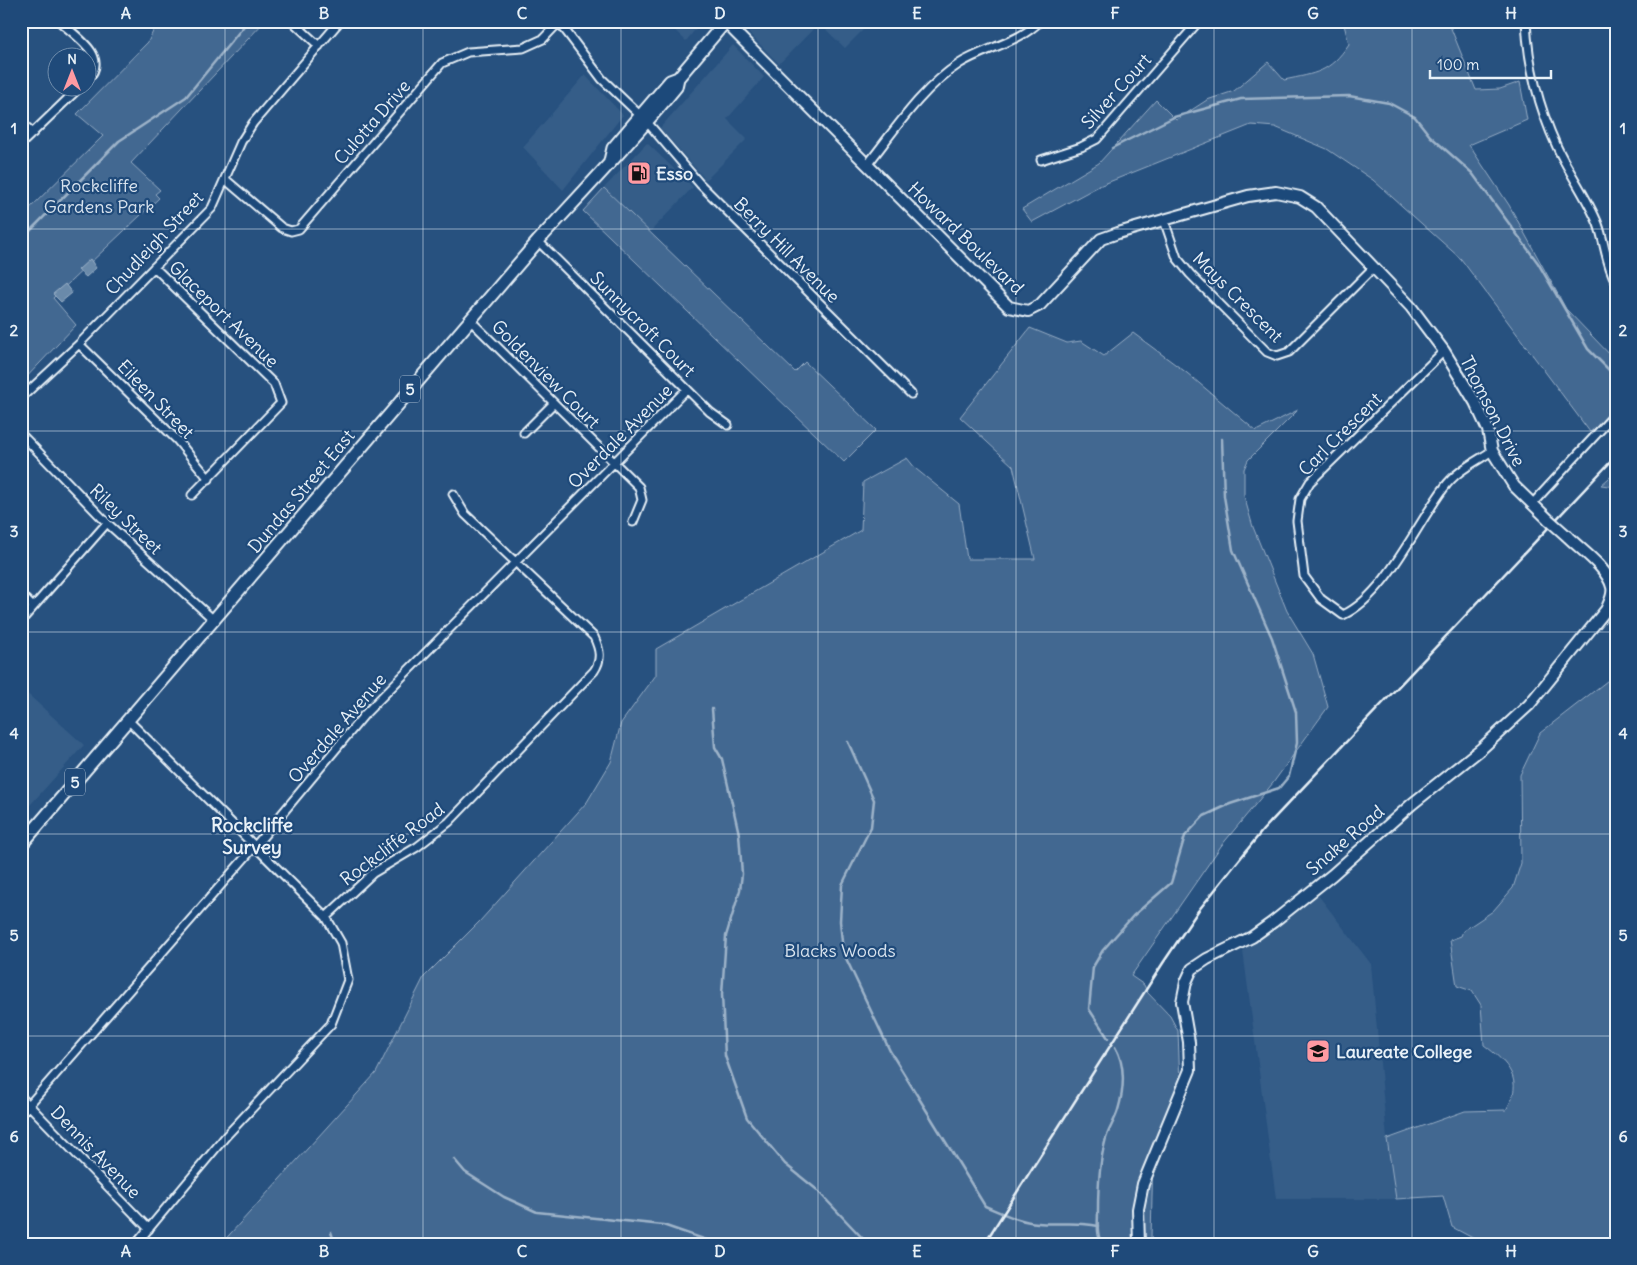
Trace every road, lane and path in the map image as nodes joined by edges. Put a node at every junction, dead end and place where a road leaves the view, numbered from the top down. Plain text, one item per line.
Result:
1 (59, 21) edge
2 (292, 21) edge
3 (340, 21) edge
4 (1040, 21) edge
5 (1199, 21) edge
6 (1526, 21) edge
7 (560, 22) edge
8 (726, 22) edge
9 (319, 46) junction
10 (89, 48) edge
11 (69, 98) edge
12 (644, 119) junction
13 (21, 122) edge
14 (33, 133) junction
15 (21, 144) edge
16 (1041, 160) dead end
17 (867, 166) junction
18 (226, 180) junction
19 (1164, 220) junction
20 (538, 241) junction
21 (154, 267) junction
22 (1373, 268) junction
23 (1616, 282) edge
24 (1411, 307) joint
25 (470, 320) junction
26 (79, 344) junction
27 (1444, 351) junction
28 (687, 389) junction
29 (912, 394) dead end
30 (21, 398) edge
31 (554, 403) junction
32 (1616, 413) edge
33 (728, 425) dead end
34 (524, 433) dead end
35 (21, 434) edge
36 (1492, 451) junction
37 (615, 463) junction
38 (209, 479) junction
39 (453, 494) dead end
40 (192, 495) dead end
41 (1533, 503) junction
42 (633, 522) dead end
43 (108, 523) junction
44 (515, 561) junction
45 (21, 595) edge
46 (33, 607) junction
47 (21, 620) edge
48 (215, 621) junction
49 (128, 720) junction
50 (21, 845) edge
51 (256, 845) junction
52 (326, 917) junction
53 (21, 1097) edge
54 (29, 1104) junction
55 (21, 1114) edge
56 (149, 1229) junction
57 (136, 1244) edge
58 (1139, 1244) edge

1 - 10 street
2 - 9 street
3 - 9 street, Chudleigh Street
4 - 17 street
5 - 16 street, Silver Court
6 - 23 street
7 - 12 street, Berry Hill Avenue
7 - 18 street, Culotta Drive
8 - 12 main road, Dundas Street East / 5
8 - 17 street, Howard Boulevard
9 - 18 street, Chudleigh Street
11 - 14 street
12 - 20 main road, Dundas Street East / 5
12 - 29 street, Berry Hill Avenue
13 - 14 street
14 - 15 street
17 - 19 street, Howard Boulevard
18 - 21 street, Chudleigh Street
19 - 22 street, Howard Boulevard
19 - 22 street, Mays Crescent
20 - 25 main road, Dundas Street East / 5
20 - 28 street, Sunnycroft Court
21 - 26 street, Chudleigh Street
21 - 38 street, Glaceport Avenue
22 - 24 street, Howard Boulevard
24 - 27 street, Thomson Drive
25 - 31 street, Goldenview Court
25 - 48 main road, Dundas Street East / 5
26 - 30 street, Chudleigh Street
26 - 38 street, Eileen Street
27 - 36 street, Thomson Drive
27 - 36 street, Carl Crescent
28 - 33 street, Sunnycroft Court
28 - 37 street, Overdale Avenue
31 - 34 street
31 - 37 street, Goldenview Court
32 - 41 street
35 - 43 street, Riley Street
36 - 41 street, Thomson Drive
37 - 42 street, Goldenview Court
37 - 44 street, Overdale Avenue
38 - 40 street, Glaceport Avenue
39 - 44 street
41 - 58 street, Snake Road, bridge
43 - 46 street
43 - 48 street, Riley Street
44 - 51 street, Overdale Avenue
44 - 52 street, Rockcliffe Road
45 - 46 street
46 - 47 street
48 - 49 main road, Dundas Street East / 5
49 - 50 main road, Dundas Street East / 5
49 - 51 street
51 - 52 street
51 - 54 street, Overdale Avenue
52 - 56 street
53 - 54 street, Dennis Avenue
54 - 55 street, Overdale Avenue
54 - 56 street, Dennis Avenue
56 - 57 street

